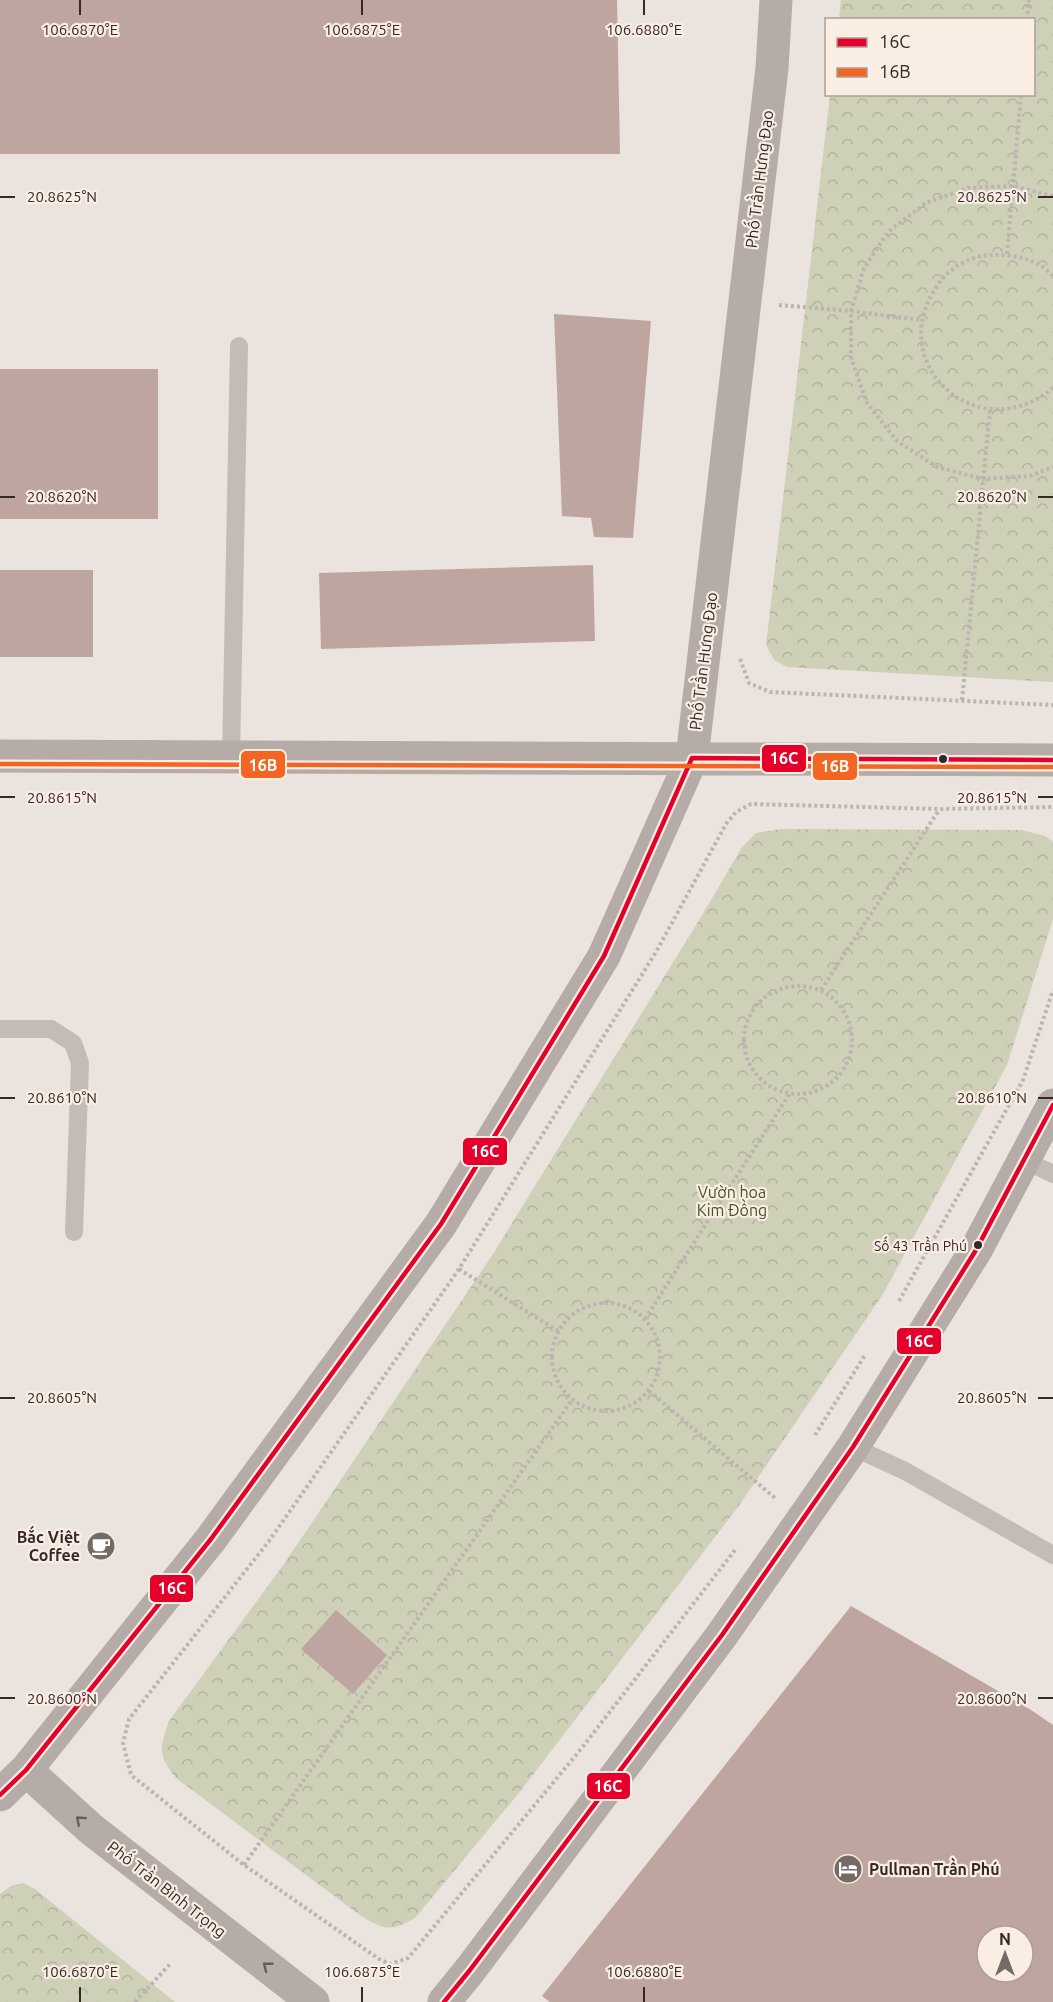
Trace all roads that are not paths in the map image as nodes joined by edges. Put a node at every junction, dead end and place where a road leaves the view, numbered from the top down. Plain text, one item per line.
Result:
1 (776, 0) edge
2 (239, 346) dead end
3 (0, 756) edge
4 (231, 757) junction
5 (692, 758) junction
6 (1053, 760) edge
7 (0, 1029) edge
8 (1053, 1105) edge
9 (1039, 1167) edge
10 (74, 1232) dead end
11 (853, 1447) junction
12 (1053, 1555) edge
13 (26, 1770) junction
14 (0, 1795) edge
15 (313, 2002) edge
16 (444, 2002) edge

1 - 5 main road, Phố Trần Hưng Đạo
2 - 4 lane
3 - 4 main road
4 - 5 main road
5 - 6 main road
5 - 13 main road, Phố Trần Hưng Đạo
7 - 10 lane
8 - 9 main road
9 - 11 main road
11 - 12 lane
11 - 16 main road
13 - 14 main road, Phố Trần Hưng Đạo
15 -> 13 main road, Phố Trần Bình Trọng

